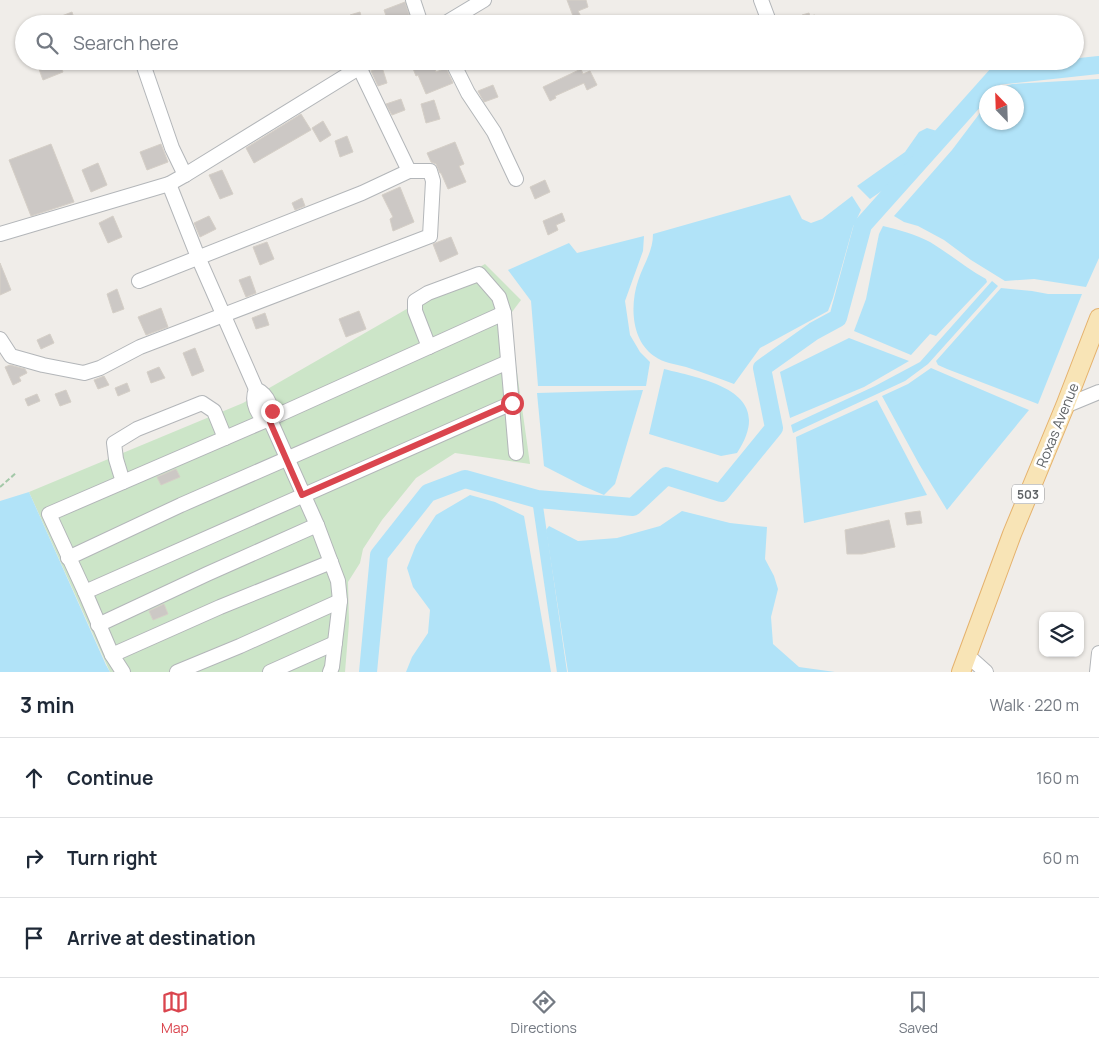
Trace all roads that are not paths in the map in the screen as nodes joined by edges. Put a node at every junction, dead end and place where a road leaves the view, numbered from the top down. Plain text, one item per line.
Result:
1 (414, 0) edge
2 (484, 0) edge
3 (761, 0) edge
4 (418, 15) edge
5 (459, 15) edge
6 (767, 15) edge
7 (145, 70) edge
8 (354, 70) edge
9 (367, 70) edge
10 (456, 70) edge
11 (409, 171) junction
12 (185, 175) junction
13 (516, 179) dead end
14 (169, 184) junction
15 (0, 234) edge
16 (198, 257) junction
17 (138, 281) dead end
18 (504, 313) junction
19 (224, 316) junction
20 (1099, 318) edge
21 (0, 339) edge
22 (429, 347) junction
23 (508, 362) junction
24 (1099, 392) edge
25 (512, 403) junction
26 (1065, 406) junction
27 (269, 420) junction
28 (225, 438) junction
29 (516, 453) dead end
30 (286, 459) junction
31 (123, 482) junction
32 (302, 495) junction
33 (317, 525) junction
34 (68, 558) junction
35 (331, 562) junction
36 (85, 592) junction
37 (340, 601) junction
38 (98, 625) junction
39 (335, 643) junction
40 (112, 655) junction
41 (967, 655) junction
42 (123, 672) edge
43 (177, 672) edge
44 (270, 672) edge
45 (330, 672) edge
46 (961, 672) edge
47 (986, 672) edge

1 - 4 street
2 - 5 street
3 - 6 street
7 - 12 street
8 - 12 street
9 - 11 street
10 - 13 street
11 - 16 street
11 - 19 street
12 - 14 street
14 - 15 street
14 - 16 street
16 - 17 street
16 - 19 street
18 - 22 street
18 - 22 street
18 - 23 street
19 - 21 street
19 - 27 street
20 - 26 main road, Roxas Avenue / 503
22 - 27 street
23 - 25 street
23 - 30 street
24 - 26 street
25 - 29 street
25 - 32 street
26 - 41 main road, Roxas Avenue / 503
27 - 28 street
27 - 30 street
28 - 31 street
28 - 31 street
30 - 32 street
30 - 34 street
31 - 34 street
32 - 33 street
32 - 36 street
33 - 35 street
33 - 38 street
34 - 36 street
35 - 37 street
35 - 40 street
36 - 38 street
37 - 39 street
37 - 43 street
38 - 40 street
39 - 44 street
39 - 45 street
40 - 42 street
41 - 46 main road, Roxas Avenue / 503
41 - 47 street

